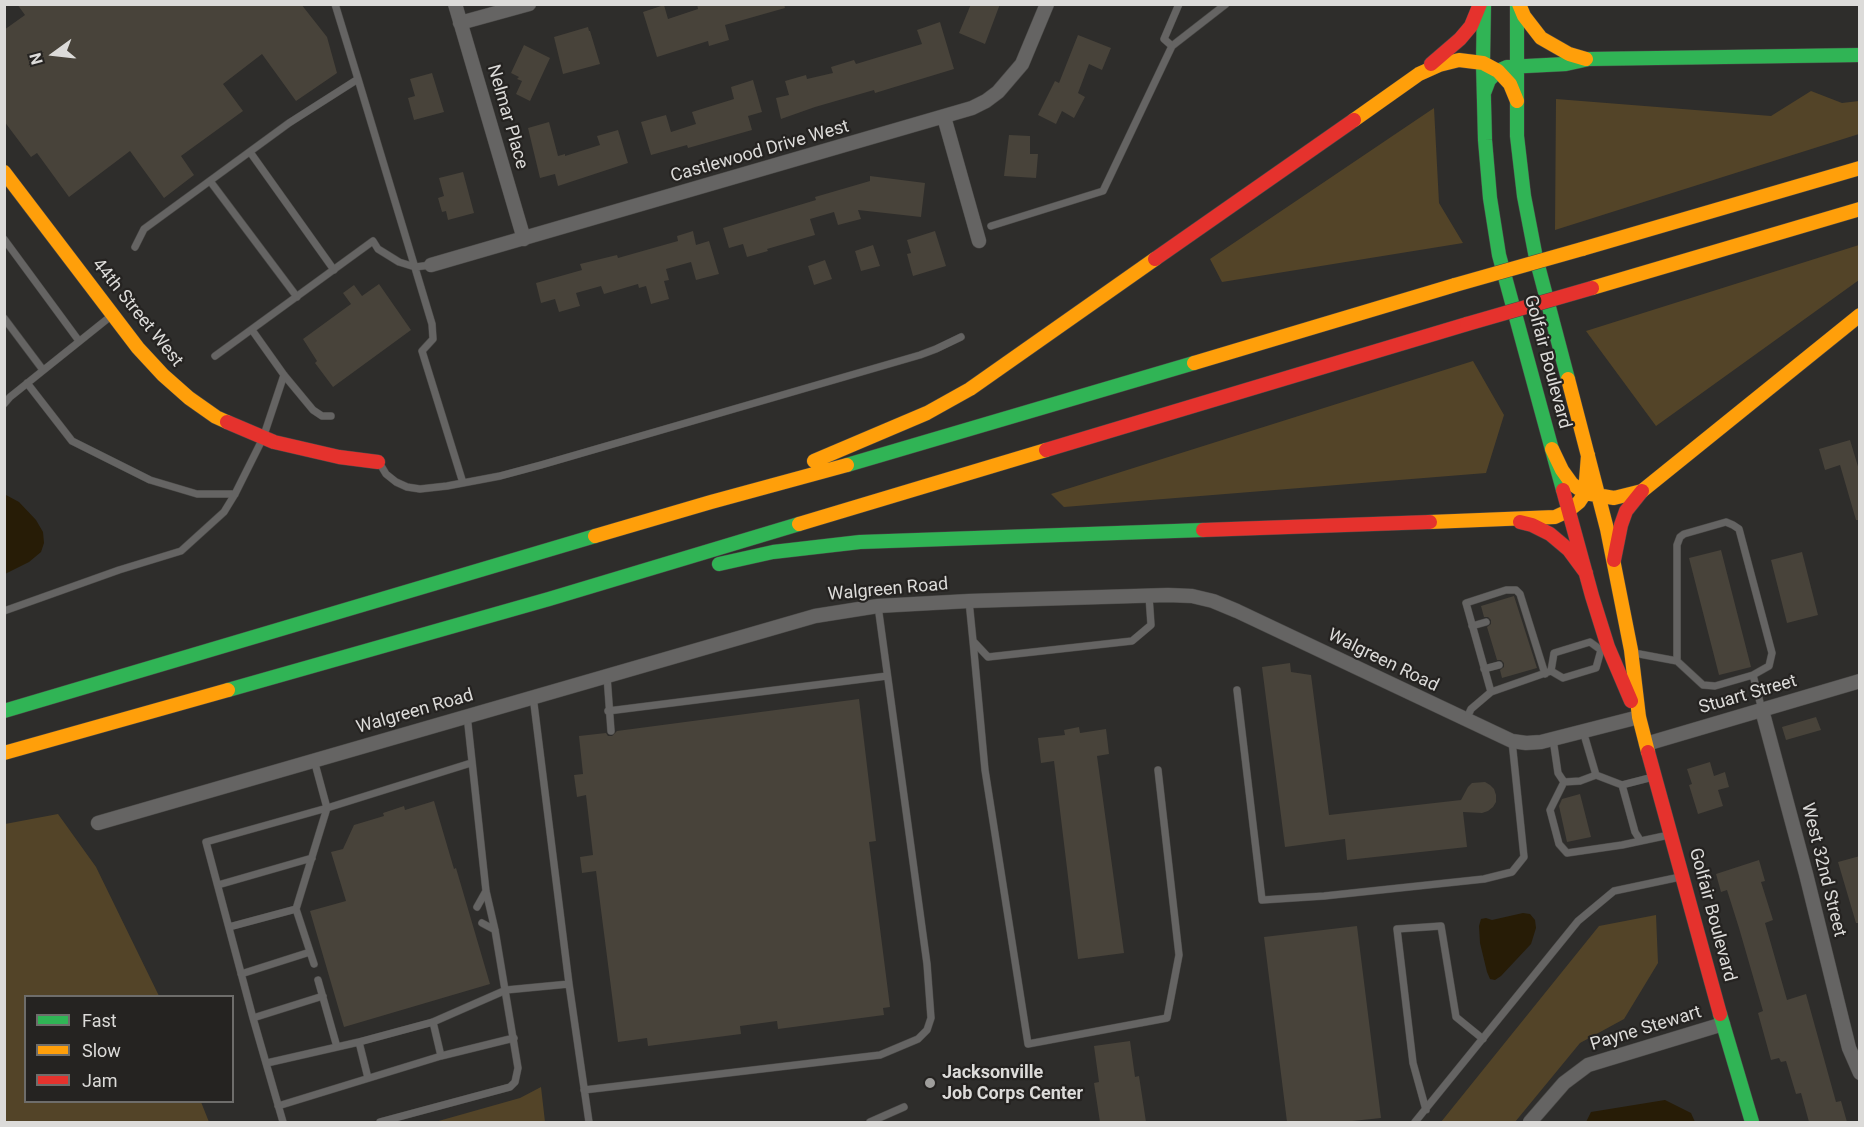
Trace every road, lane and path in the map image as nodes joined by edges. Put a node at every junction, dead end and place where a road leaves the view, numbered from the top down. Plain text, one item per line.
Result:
1 (335, 4) edge
2 (455, 4) edge
3 (529, 4) edge
4 (1047, 4) edge
5 (1179, 4) edge
6 (1214, 4) edge
7 (1226, 4) edge
8 (1482, 4) edge
9 (1518, 4) edge
10 (1210, 15) junction
11 (460, 23) junction
12 (1172, 46) junction
13 (1860, 55) edge
14 (1589, 59) junction
15 (1483, 63) junction
16 (1517, 66) junction
17 (1498, 71) junction
18 (1419, 74) junction
19 (358, 79) junction
20 (1484, 93) junction
21 (1517, 101) junction
22 (944, 117) junction
23 (250, 152) junction
24 (1860, 168) edge
25 (4, 172) edge
26 (210, 181) junction
27 (1860, 209) edge
28 (991, 226) dead end
29 (4, 239) edge
30 (524, 239) junction
31 (979, 241) dead end
32 (135, 247) dead end
33 (431, 265) joint
34 (415, 267) junction
35 (334, 270) junction
36 (297, 297) junction
37 (112, 315) junction
38 (1860, 315) edge
39 (4, 318) edge
40 (252, 330) junction
41 (961, 337) dead end
42 (79, 341) junction
43 (215, 356) dead end
44 (43, 370) junction
45 (284, 375) junction
46 (27, 383) junction
47 (4, 390) edge
48 (10, 397) junction
49 (4, 404) edge
50 (331, 416) dead end
51 (263, 438) junction
52 (1552, 449) junction
53 (378, 462) joint
54 (463, 483) junction
55 (1642, 490) junction
56 (235, 494) junction
57 (1592, 494) junction
58 (711, 502) junction
59 (1568, 511) junction
60 (1512, 520) junction
61 (1614, 560) junction
62 (1586, 573) junction
63 (1149, 596) junction
64 (549, 599) junction
65 (969, 601) junction
66 (878, 606) junction
67 (4, 611) edge
68 (1486, 622) dead end
69 (1472, 626) junction
70 (974, 641) junction
71 (1605, 649) junction
72 (1632, 655) junction
73 (1677, 661) junction
74 (1499, 665) dead end
75 (1485, 669) junction
76 (1548, 673) junction
77 (606, 675) junction
78 (1753, 675) junction
79 (887, 676) junction
80 (1860, 681) edge
81 (1237, 690) dead end
82 (1491, 692) junction
83 (533, 696) junction
84 (1762, 710) junction
85 (4, 711) edge
86 (608, 711) junction
87 (467, 716) junction
88 (1639, 717) junction
89 (1466, 720) junction
90 (611, 731) dead end
91 (1583, 731) junction
92 (1553, 739) junction
93 (1512, 741) junction
94 (1646, 744) junction
95 (4, 753) edge
96 (314, 760) junction
97 (471, 763) junction
98 (1158, 770) dead end
99 (1596, 775) junction
100 (1656, 777) junction
101 (1564, 782) junction
102 (1622, 785) junction
103 (327, 808) junction
104 (98, 823) dead end
105 (1671, 835) junction
106 (1640, 840) junction
107 (312, 858) junction
108 (1682, 876) junction
109 (218, 885) junction
110 (486, 891) junction
111 (477, 907) dead end
112 (296, 909) junction
113 (482, 923) dead end
114 (229, 927) junction
115 (495, 930) junction
116 (310, 952) junction
117 (314, 964) dead end
118 (241, 974) junction
119 (318, 980) dead end
120 (569, 984) junction
121 (506, 990) junction
122 (323, 996) junction
123 (253, 1018) junction
124 (433, 1022) junction
125 (1723, 1024) junction
126 (514, 1038) junction
127 (1483, 1039) junction
128 (359, 1042) junction
129 (337, 1047) junction
130 (441, 1056) junction
131 (267, 1063) junction
132 (1860, 1073) edge
133 (368, 1078) junction
134 (584, 1090) junction
135 (278, 1106) junction
136 (904, 1107) dead end
137 (1426, 1110) junction
138 (283, 1122) edge
139 (380, 1122) edge
140 (589, 1122) edge
141 (870, 1122) edge
142 (1415, 1122) edge
143 (1530, 1122) edge
144 (1752, 1122) edge

1 - 19 lane
2 - 11 street, Nelmar Place
3 - 11 street
4 - 22 street, Castlewood Drive West
5 - 12 lane
6 - 10 lane
7 - 10 lane
8 - 15 main road, Golfair Boulevard
8 - 18 main road
9 - 14 main road
9 - 16 main road, Golfair Boulevard
10 - 12 lane
11 - 30 street, Nelmar Place
12 - 28 lane
13 - 14 main road
14 - 16 main road
15 - 17 main road
15 - 18 main road
15 - 20 main road, Golfair Boulevard
16 - 17 main road
16 - 21 main road, Golfair Boulevard
17 - 20 main road
17 - 21 main road
18 - 58 main road
19 - 23 lane
19 - 34 lane
20 - 52 main road, Golfair Boulevard
21 - 57 main road, Golfair Boulevard
22 - 30 street, Castlewood Drive West
22 - 31 street
23 - 26 lane
23 - 35 lane
24 - 58 main road, bridge
25 - 37 main road, 44th Street West
26 - 32 lane
26 - 36 lane
27 - 64 main road, bridge
29 - 42 lane
30 - 33 street, Castlewood Drive West
33 - 34 lane
34 - 35 lane
34 - 54 lane
35 - 36 lane
36 - 40 lane
37 - 42 lane
37 - 51 main road, 44th Street West
38 - 55 main road
39 - 44 lane
40 - 43 lane
40 - 45 lane
41 - 54 lane
42 - 44 lane
44 - 46 lane
45 - 50 lane
45 - 51 lane
46 - 48 lane
46 - 56 lane
47 - 48 lane
48 - 49 lane
51 - 53 main road, 44th Street West
51 - 56 lane
52 - 57 main road
52 - 59 main road, Golfair Boulevard
53 - 54 lane
55 - 57 main road
55 - 61 main road
56 - 67 lane
57 - 59 main road
57 - 61 main road, Golfair Boulevard
58 - 85 main road
59 - 60 main road
59 - 62 main road, Golfair Boulevard
60 - 62 main road
60 - 64 main road
61 - 72 main road, Golfair Boulevard
62 - 71 main road, Golfair Boulevard
63 - 65 street, Walgreen Road
63 - 70 lane
63 - 89 street, Walgreen Road
64 - 95 main road
65 - 66 street, Walgreen Road
65 - 70 lane
66 - 77 street, Walgreen Road
66 - 79 lane
68 - 69 lane
69 - 75 lane
69 - 76 lane
70 - 98 lane
71 - 76 lane
71 - 76 lane
71 - 88 main road, Golfair Boulevard
72 - 73 lane
72 - 88 main road, Golfair Boulevard
73 - 78 lane
73 - 78 lane
74 - 75 lane
75 - 82 lane
76 - 82 lane
77 - 83 street, Walgreen Road
77 - 86 lane
78 - 84 lane
79 - 86 lane
79 - 134 lane
80 - 84 street, Stuart Street
81 - 93 lane
82 - 89 lane
83 - 87 street, Walgreen Road
83 - 120 lane
84 - 94 street, Stuart Street
84 - 132 street, West 32nd Street
86 - 90 lane
87 - 96 street, Walgreen Road
87 - 97 lane
88 - 91 street, Walgreen Road
88 - 94 main road, Golfair Boulevard
89 - 93 street, Walgreen Road
91 - 92 street, Walgreen Road
91 - 99 lane
92 - 93 street, Walgreen Road
92 - 101 lane
94 - 100 main road, Golfair Boulevard
96 - 103 lane
96 - 104 street, Walgreen Road
97 - 103 lane
97 - 110 lane
99 - 101 lane
99 - 102 lane
100 - 102 lane
100 - 105 main road, Golfair Boulevard
101 - 106 lane
102 - 106 lane
103 - 107 lane
103 - 109 lane
105 - 106 lane
105 - 108 main road, Golfair Boulevard
107 - 109 lane
107 - 112 lane
108 - 125 main road, Golfair Boulevard
108 - 127 lane
109 - 114 lane
110 - 111 lane
110 - 115 lane
112 - 114 lane
112 - 116 lane
113 - 115 lane
114 - 118 lane
115 - 121 lane
116 - 117 lane
116 - 118 lane
118 - 123 lane
119 - 122 lane
120 - 121 lane
120 - 134 lane
121 - 124 lane
121 - 126 lane
122 - 123 lane
122 - 129 lane
123 - 131 lane
124 - 128 lane
124 - 130 lane
125 - 143 street, Payne Stewart
125 - 144 main road, Golfair Boulevard
126 - 130 lane
126 - 139 lane
127 - 137 lane
127 - 137 lane
128 - 129 lane
128 - 133 lane
129 - 131 lane
130 - 133 lane
131 - 135 lane
133 - 135 lane
134 - 140 lane
135 - 138 lane
136 - 141 lane
137 - 142 lane

